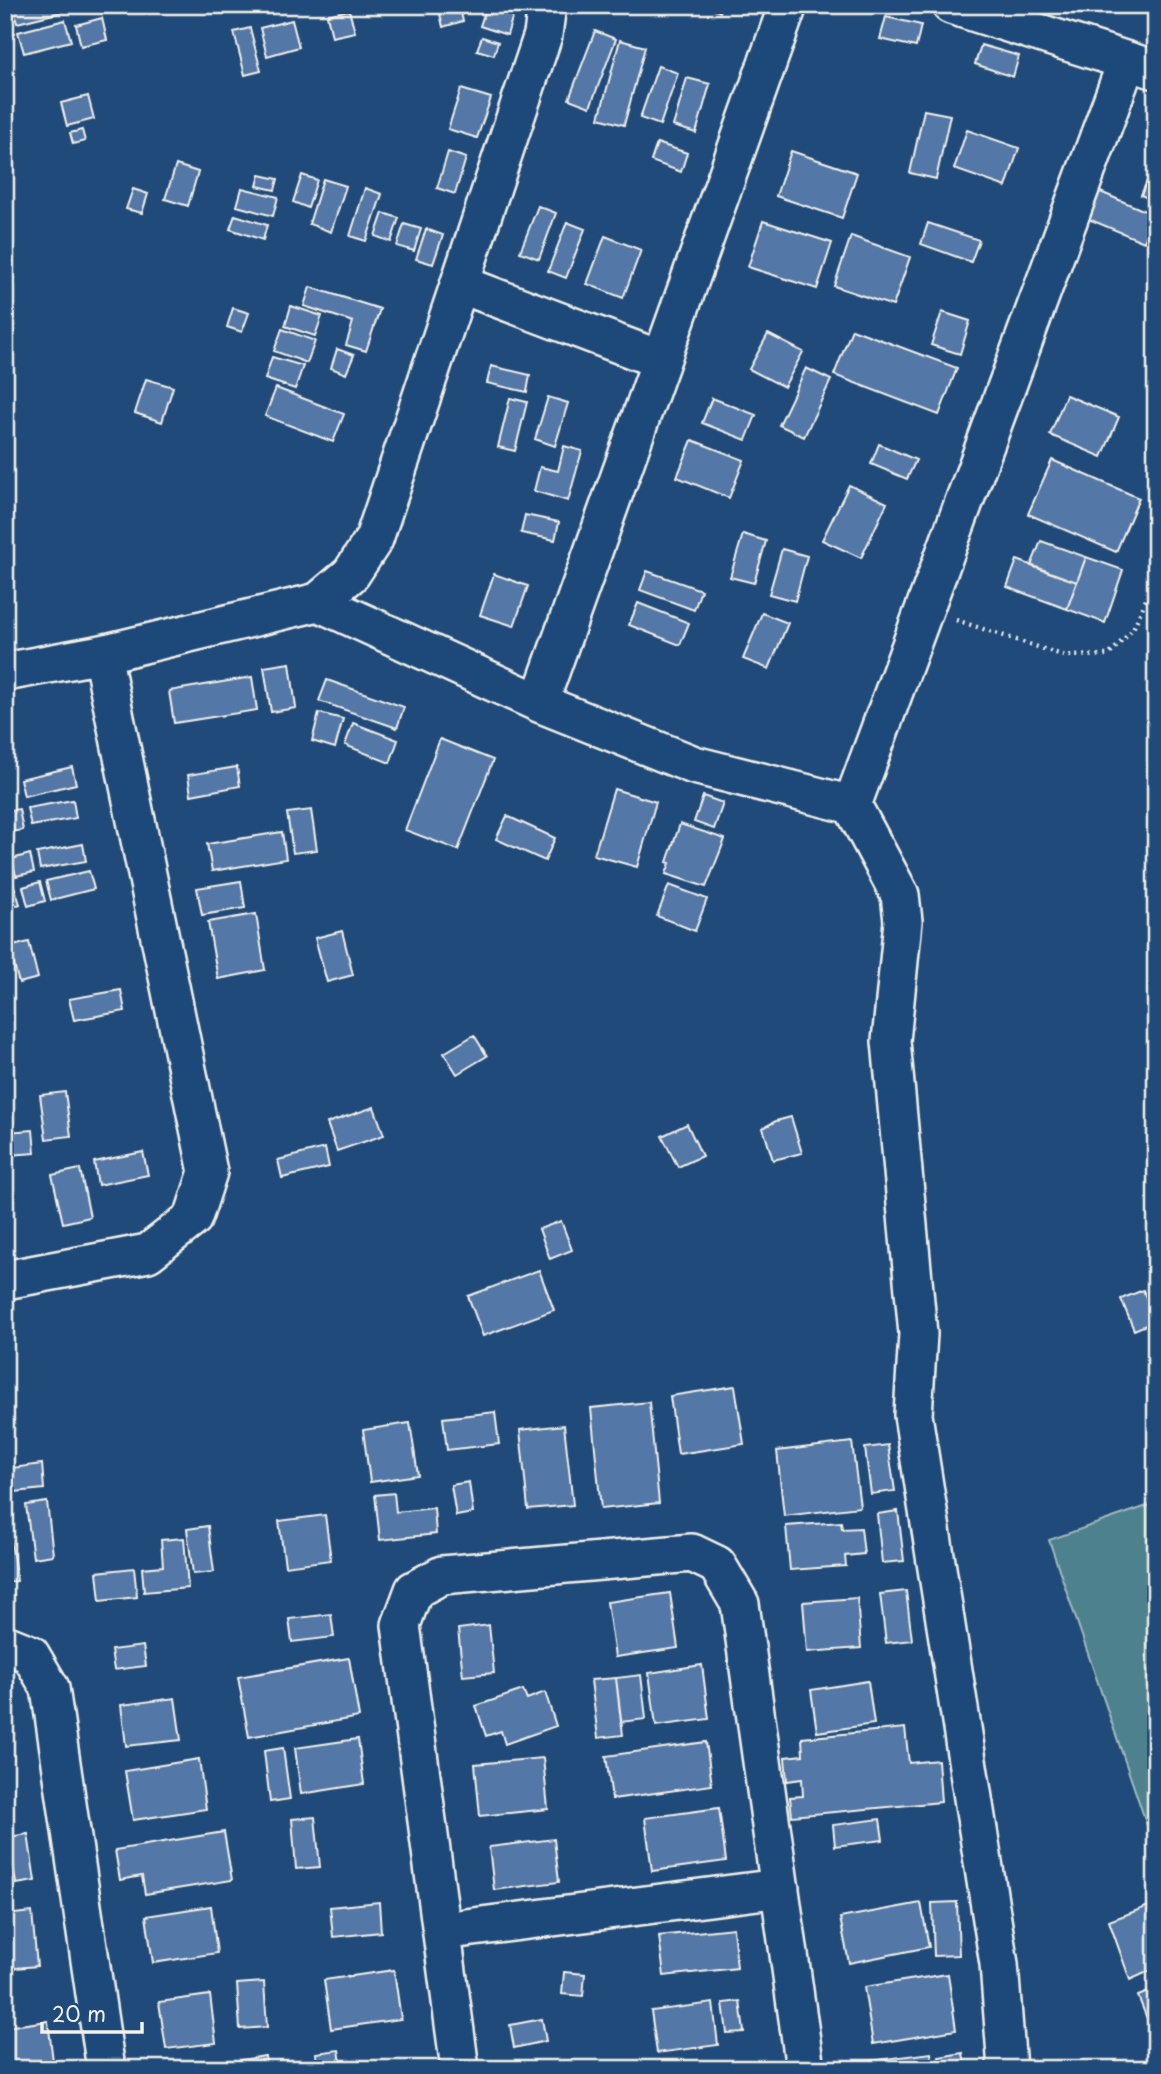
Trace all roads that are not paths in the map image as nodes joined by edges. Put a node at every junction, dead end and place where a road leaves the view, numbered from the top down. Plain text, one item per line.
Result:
1 (547, 5) edge
2 (788, 5) edge
3 (951, 5) edge
4 (1141, 65) edge
5 (460, 284) junction
6 (661, 360) junction
7 (318, 603) junction
8 (102, 653) junction
9 (5, 672) edge
10 (539, 703) junction
11 (852, 805) junction
12 (5, 1280) edge
13 (5, 1644) edge
14 (780, 1888) junction
15 (442, 1931) junction
16 (106, 2069) edge
17 (460, 2069) edge
18 (805, 2069) edge
19 (1007, 2069) edge

1 - 5 street
2 - 6 street
3 - 4 street
4 - 11 street
5 - 6 street
5 - 7 street
6 - 10 street
7 - 8 street
7 - 10 street
8 - 9 street
8 - 12 street
10 - 11 street
11 - 19 street
13 - 16 street
14 - 15 street
14 - 15 street
14 - 18 street
15 - 17 street

